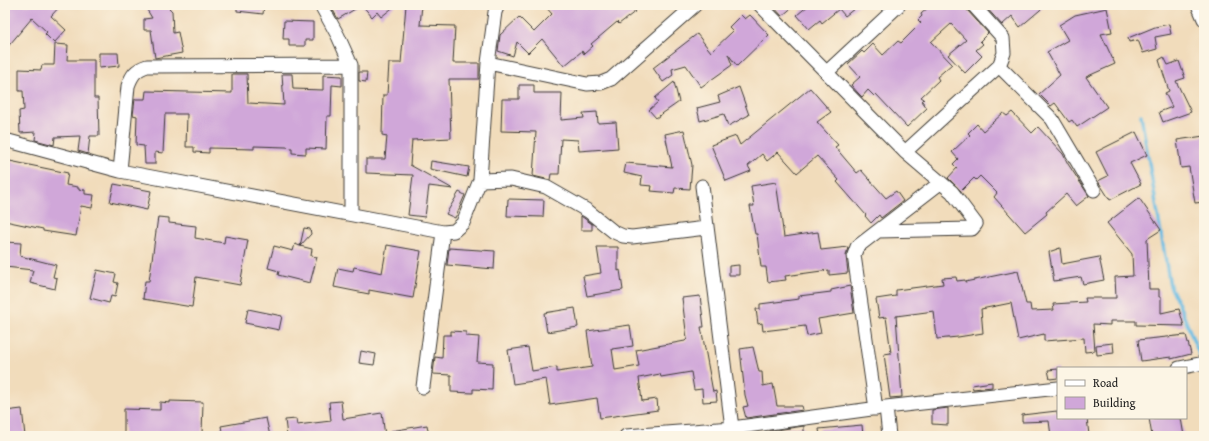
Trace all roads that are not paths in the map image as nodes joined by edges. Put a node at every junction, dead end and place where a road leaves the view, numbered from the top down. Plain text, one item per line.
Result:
1 (321, 5) edge
2 (498, 5) edge
3 (695, 5) edge
4 (760, 5) edge
5 (899, 5) edge
6 (973, 5) edge
7 (1198, 5) edge
8 (1204, 19) edge
9 (488, 63) junction
10 (351, 65) junction
11 (999, 66) junction
12 (827, 72) junction
13 (5, 140) edge
14 (905, 152) junction
15 (120, 171) junction
16 (480, 180) junction
17 (940, 183) junction
18 (702, 186) dead end
19 (1094, 190) dead end
20 (351, 214) junction
21 (706, 228) junction
22 (443, 232) junction
23 (878, 232) junction
24 (1204, 363) edge
25 (1183, 367) edge
26 (423, 387) dead end
27 (1057, 388) edge
28 (881, 408) junction
29 (732, 432) edge
30 (626, 436) edge
31 (889, 436) edge

1 - 10 street
2 - 9 street
3 - 9 street
4 - 12 street
5 - 12 street
6 - 11 street
7 - 8 street
9 - 16 street
10 - 15 street
10 - 20 street
11 - 14 street
11 - 19 street
12 - 14 street
13 - 15 street
14 - 17 street
15 - 20 street
16 - 21 street
16 - 22 street
17 - 23 street
17 - 23 street
18 - 21 street
20 - 22 street
21 - 29 street
22 - 26 street
23 - 28 street
24 - 25 street
27 - 28 street
28 - 29 street
28 - 31 street
29 - 30 street

